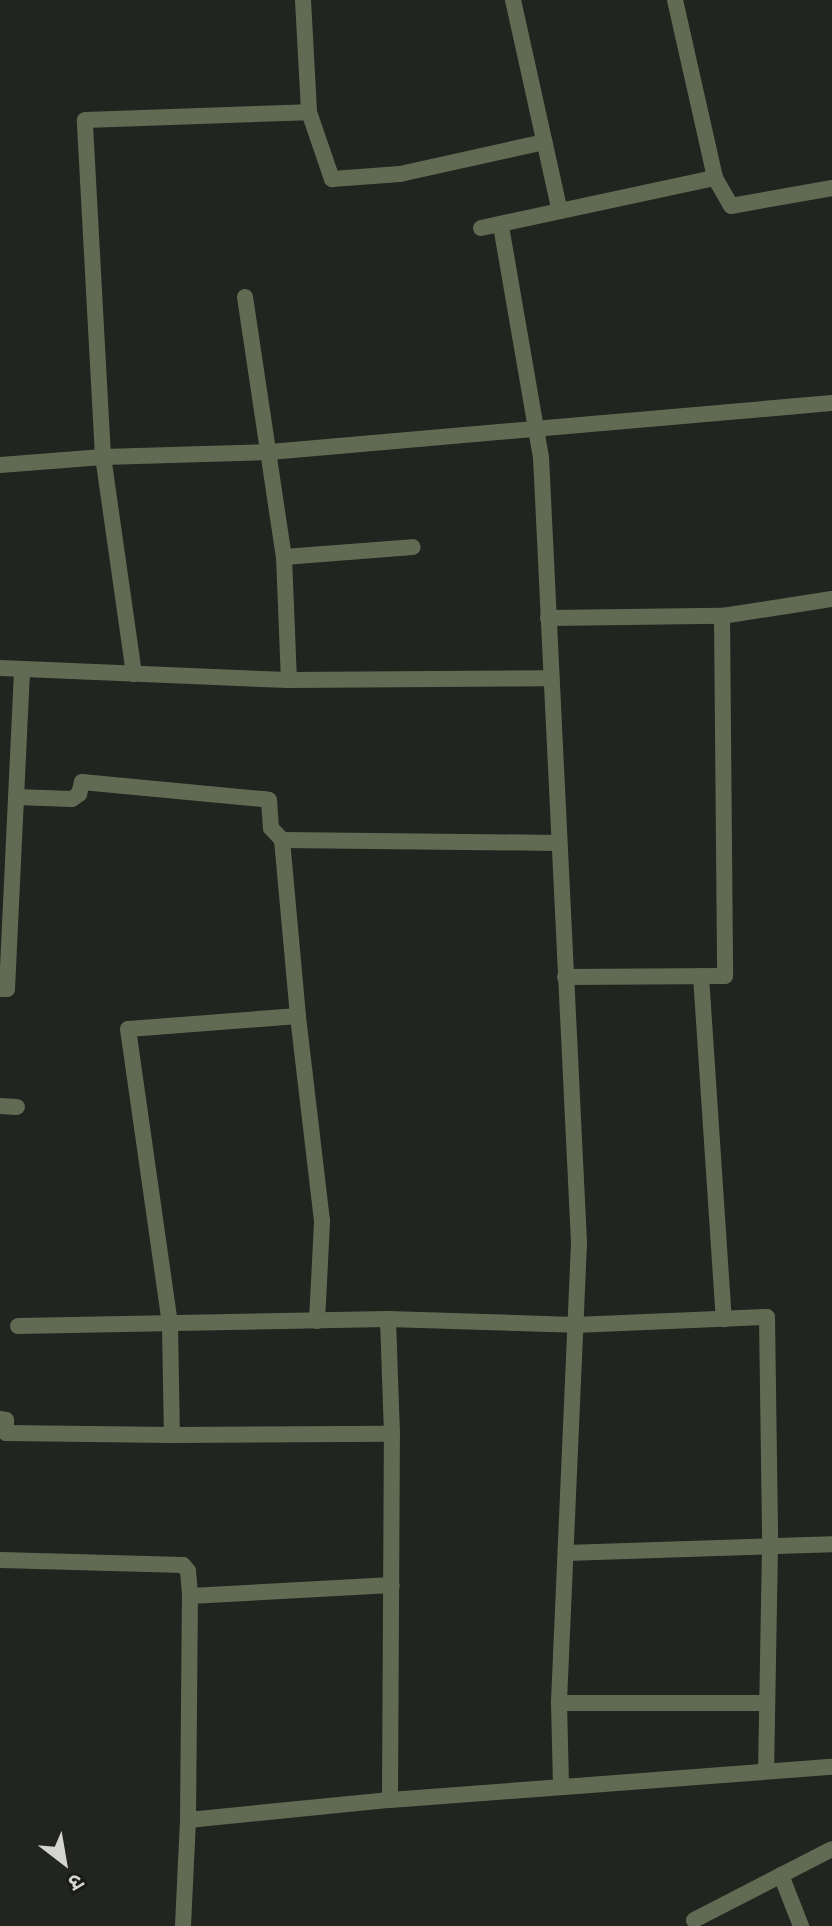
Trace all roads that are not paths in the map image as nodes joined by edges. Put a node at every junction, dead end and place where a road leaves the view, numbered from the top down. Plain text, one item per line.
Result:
1 (303, 0) edge
2 (513, 0) edge
3 (675, 0) edge
4 (309, 112) junction
5 (544, 142) junction
6 (715, 178) junction
7 (832, 188) edge
8 (559, 208) junction
9 (501, 226) junction
10 (481, 228) dead end
11 (245, 297) dead end
12 (832, 403) edge
13 (536, 428) junction
14 (270, 452) junction
15 (103, 457) junction
16 (0, 465) edge
17 (413, 547) dead end
18 (284, 557) junction
19 (832, 599) edge
20 (722, 616) junction
21 (548, 618) junction
22 (0, 668) edge
23 (22, 669) junction
24 (134, 674) junction
25 (550, 678) junction
26 (289, 680) junction
27 (16, 797) junction
28 (282, 840) junction
29 (558, 843) junction
30 (701, 976) junction
31 (565, 977) junction
32 (0, 989) edge
33 (298, 1016) junction
34 (0, 1106) edge
35 (17, 1107) dead end
36 (388, 1319) junction
37 (724, 1319) junction
38 (317, 1321) junction
39 (170, 1325) junction
40 (575, 1325) junction
41 (18, 1326) dead end
42 (0, 1419) edge
43 (392, 1434) junction
44 (172, 1435) junction
45 (832, 1544) edge
46 (770, 1546) junction
47 (566, 1553) junction
48 (0, 1560) edge
49 (392, 1585) junction
50 (190, 1596) junction
51 (559, 1703) junction
52 (767, 1703) junction
53 (832, 1767) edge
54 (766, 1771) junction
55 (561, 1787) junction
56 (390, 1800) junction
57 (188, 1820) junction
58 (832, 1849) edge
59 (781, 1875) junction
60 (694, 1920) dead end
61 (183, 1926) edge
62 (801, 1926) edge

1 - 4 street
2 - 5 street
3 - 6 street
4 - 5 street
4 - 15 street
5 - 8 street
6 - 7 street
6 - 8 street
8 - 9 street
9 - 10 street
9 - 13 street
11 - 14 street
12 - 13 street
13 - 14 street
13 - 21 street
14 - 15 street
14 - 18 street
15 - 16 street
15 - 24 street
17 - 18 street
18 - 26 street
19 - 20 street
20 - 21 street
20 - 30 street
21 - 25 street
22 - 23 street
23 - 24 street
23 - 27 street
24 - 26 street
25 - 26 street
25 - 29 street
27 - 28 street
27 - 32 street
28 - 29 street
28 - 33 street
29 - 31 street
30 - 31 street
30 - 37 street
31 - 40 street
33 - 38 street
33 - 39 street
34 - 35 street
36 - 38 street
36 - 40 street
36 - 43 street
37 - 40 street
37 - 46 street
38 - 39 street
39 - 41 street
39 - 44 street
40 - 47 street
42 - 44 street
43 - 44 street
43 - 49 street
45 - 46 street
46 - 47 street
46 - 52 street
47 - 51 street
48 - 50 street
49 - 50 street
49 - 56 street
50 - 57 street
51 - 52 street
51 - 55 street
52 - 54 street
53 - 54 street
54 - 55 street
55 - 56 street
56 - 57 street
57 - 61 street
58 - 59 street
59 - 60 street
59 - 62 street

